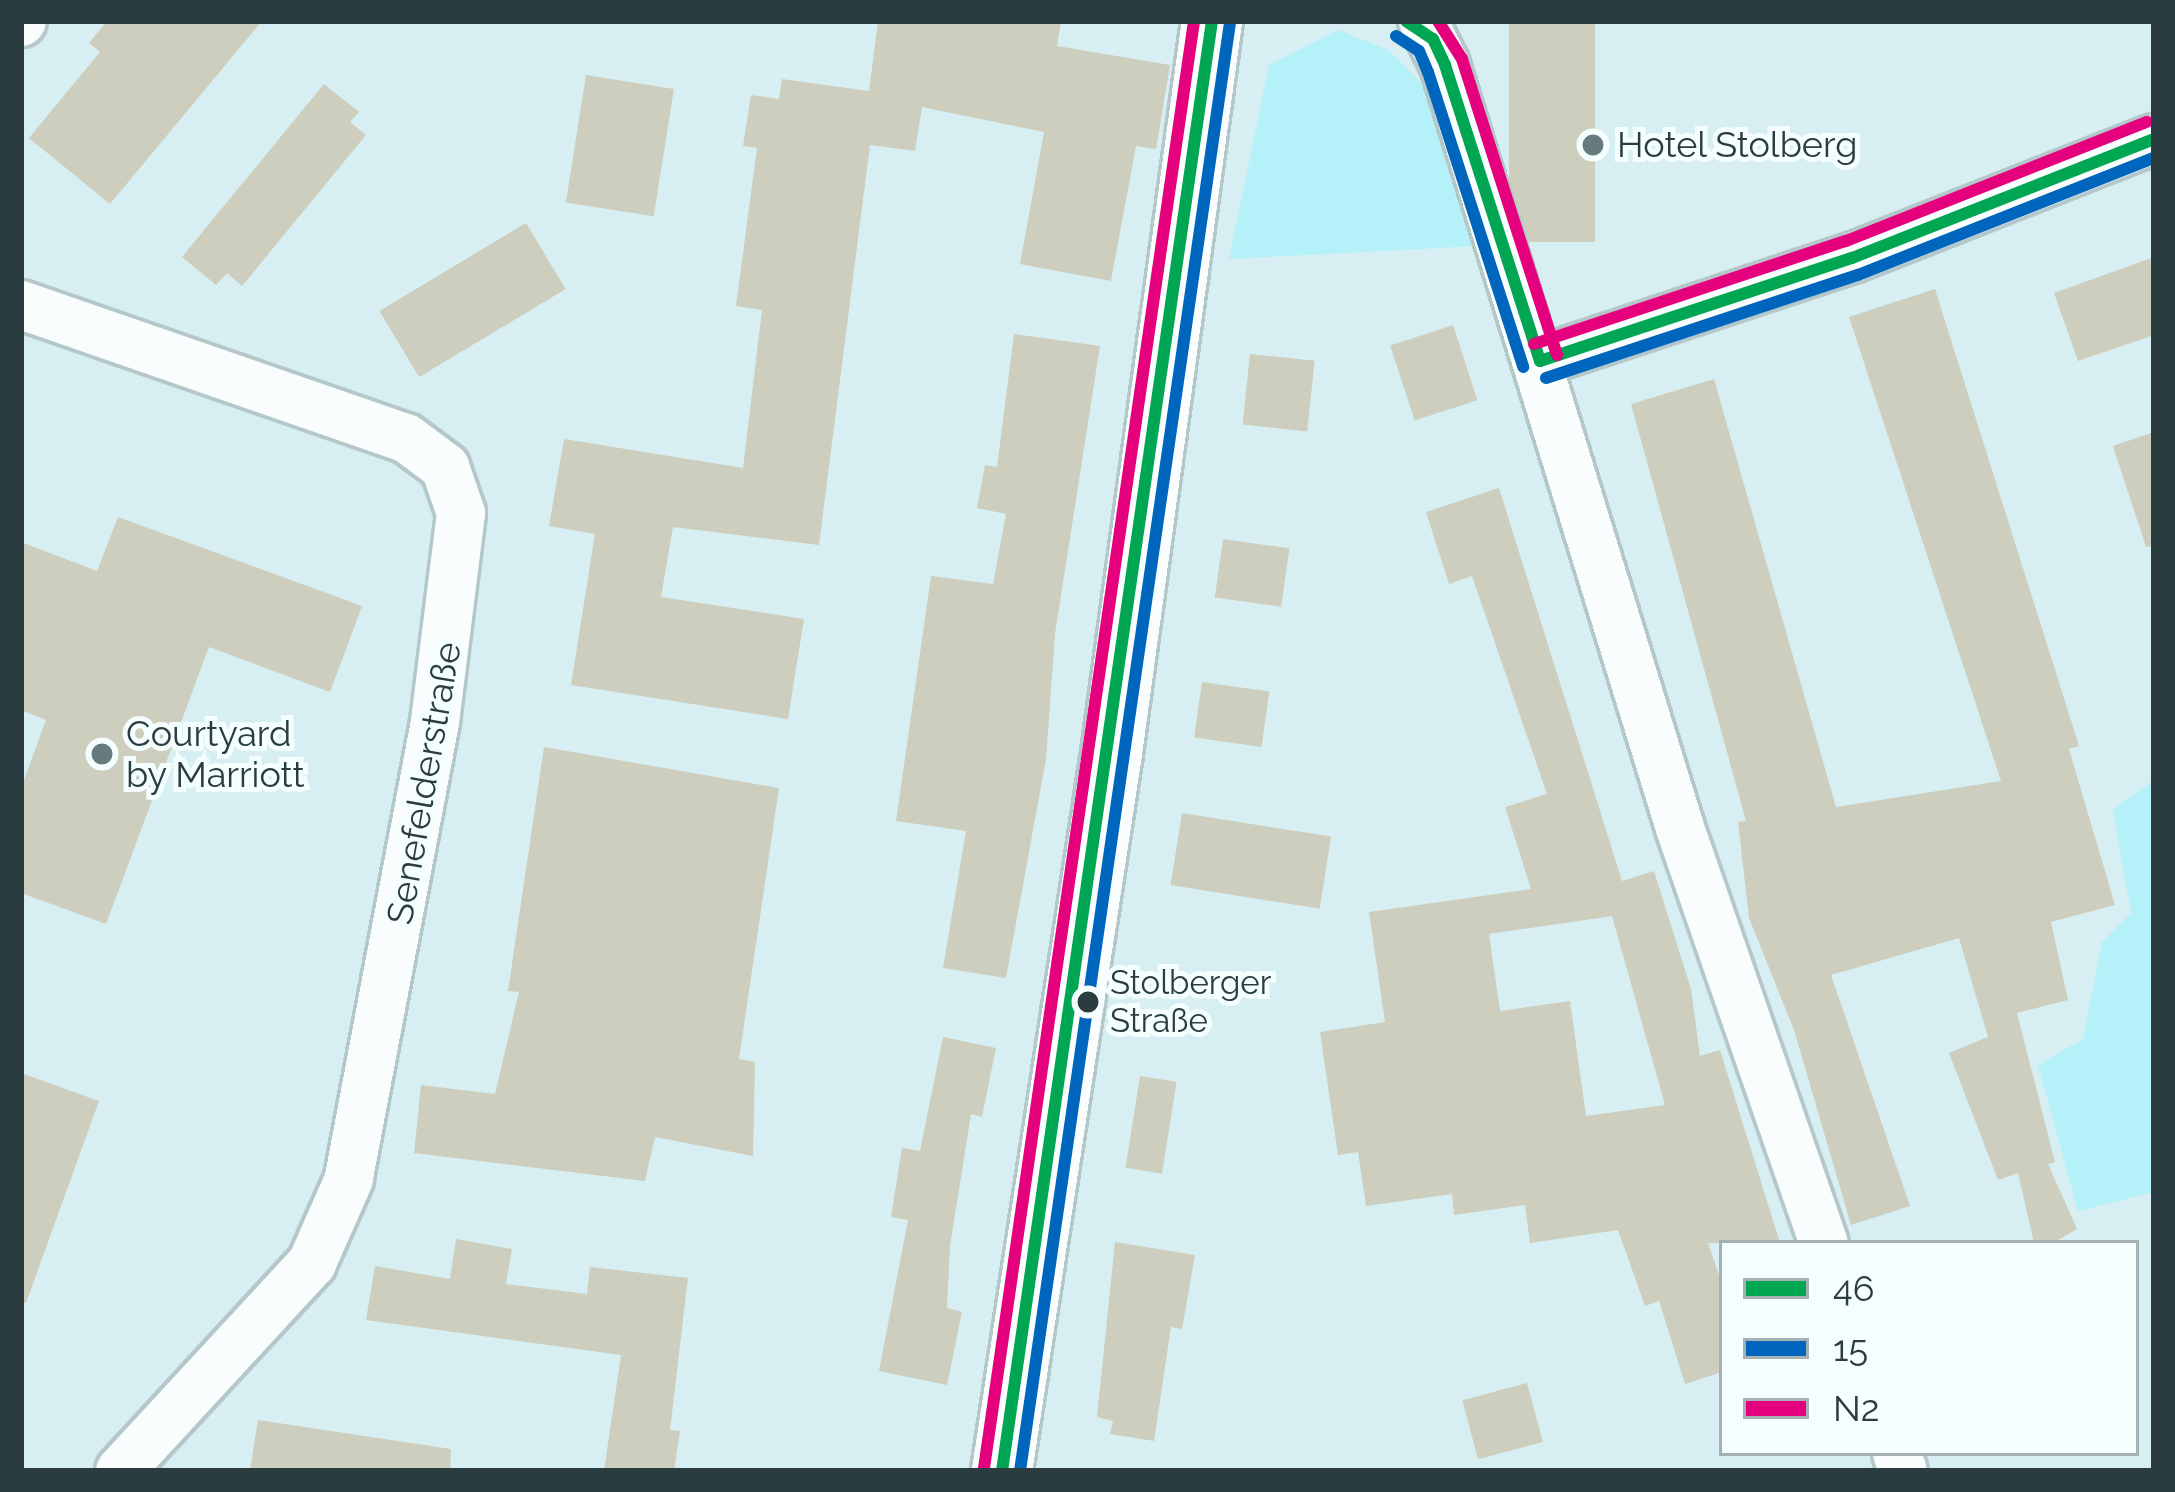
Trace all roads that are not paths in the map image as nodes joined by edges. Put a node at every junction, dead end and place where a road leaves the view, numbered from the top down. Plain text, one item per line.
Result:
1 (1212, 21) edge
2 (1421, 27) edge
3 (2154, 139) edge
4 (21, 305) edge
5 (1540, 361) junction
6 (1823, 1240) edge
7 (141, 1464) edge
8 (1002, 1471) edge

1 - 8 main road
2 - 5 street
3 - 5 street
4 - 7 street, Senefelderstraße
5 - 6 street

